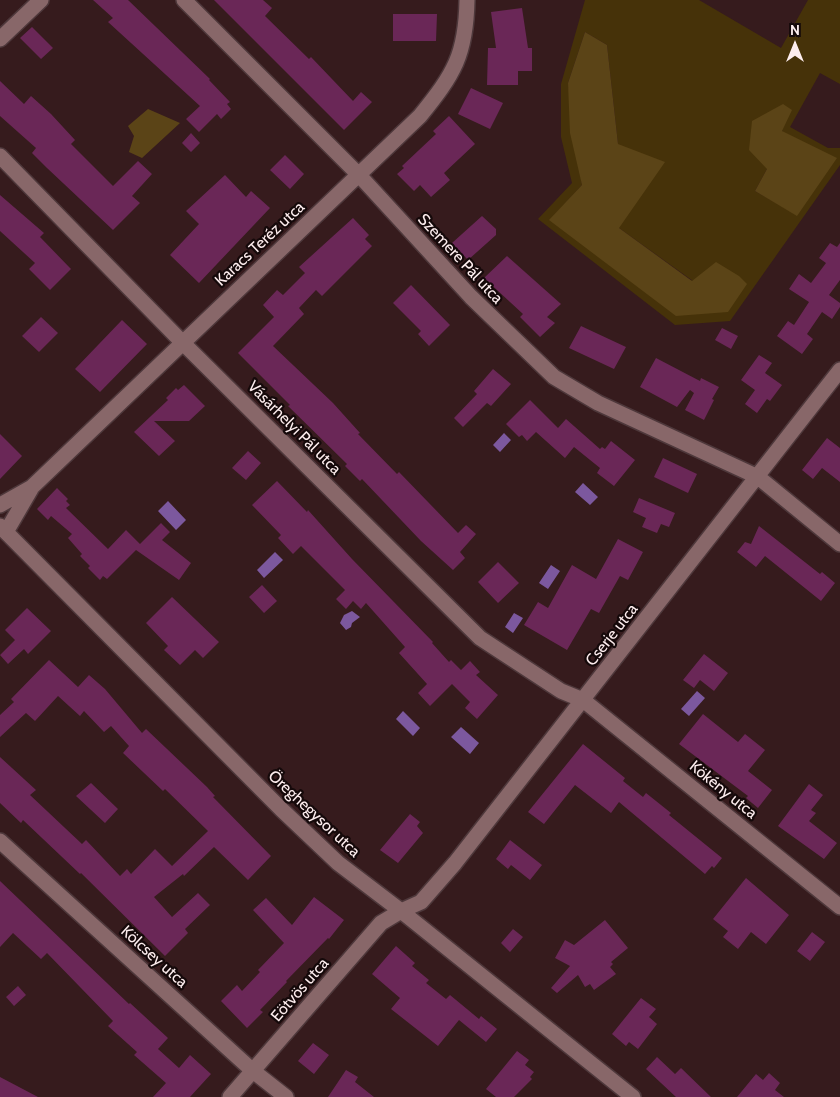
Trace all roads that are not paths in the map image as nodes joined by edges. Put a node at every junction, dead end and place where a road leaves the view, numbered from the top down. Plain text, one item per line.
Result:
1 (41, 0) edge
2 (184, 0) edge
3 (467, 0) edge
4 (0, 39) edge
5 (0, 156) edge
6 (359, 175) junction
7 (182, 342) junction
8 (840, 370) edge
9 (758, 477) junction
10 (32, 487) junction
11 (0, 505) edge
12 (3, 529) edge
13 (840, 544) edge
14 (583, 700) junction
15 (0, 840) edge
16 (840, 907) edge
17 (401, 911) junction
18 (253, 1071) junction
19 (230, 1097) edge
20 (286, 1097) edge
21 (633, 1097) edge

1 - 4 street
2 - 6 street, Szemere Pál utca
3 - 6 street, Karacs Teréz utca
5 - 7 street, Vásárhelyi Pál utca
6 - 7 street, Karacs Teréz utca
6 - 9 street, Szemere Pál utca
7 - 10 street, Karacs Teréz utca
7 - 14 street, Vásárhelyi Pál utca
8 - 9 street, Cserje utca
9 - 13 street, Szemere Pál utca
9 - 14 street, Cserje utca
10 - 11 street, Karacs Teréz utca
10 - 12 street, Karacs Teréz utca
12 - 17 street, Öreghegysor utca
14 - 16 street, Kökény utca
14 - 17 street, Cserje utca
15 - 18 street, Kölcsey utca
17 - 18 street, Eötvös utca
17 - 21 street, Öreghegysor utca
18 - 19 street, Eötvös utca
18 - 20 street, Kölcsey utca

